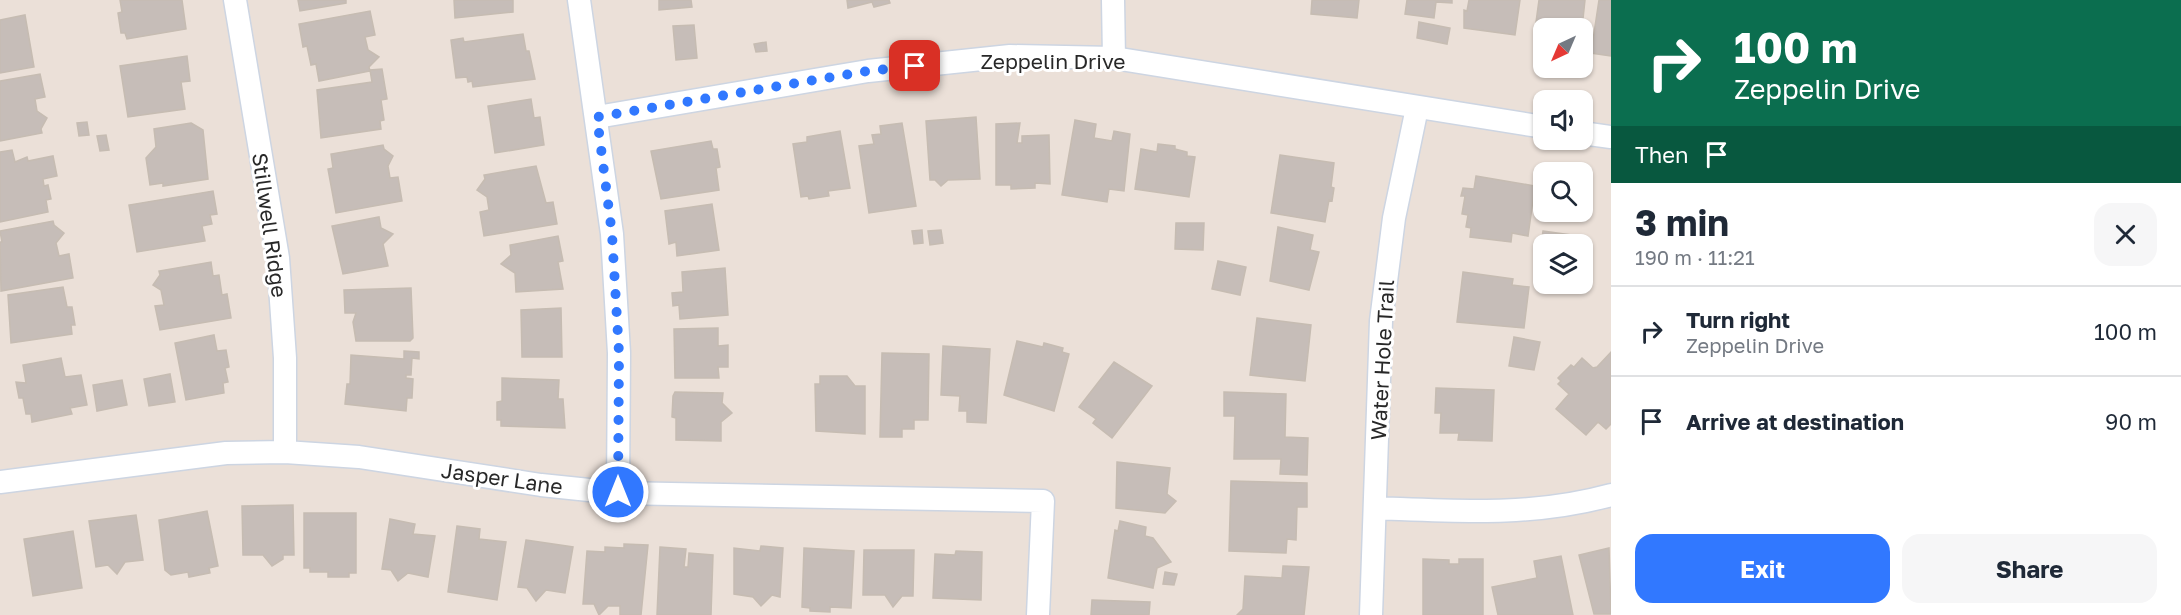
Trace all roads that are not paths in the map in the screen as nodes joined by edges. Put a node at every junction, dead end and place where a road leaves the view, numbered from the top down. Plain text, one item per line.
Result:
1 (235, 0) edge
2 (579, 0) edge
3 (1113, 0) edge
4 (1114, 58) junction
5 (1417, 108) junction
6 (597, 117) junction
7 (1533, 125) edge
8 (1593, 135) edge
9 (1611, 137) edge
10 (285, 452) junction
11 (0, 482) edge
12 (618, 492) junction
13 (1611, 495) edge
14 (1375, 508) junction
15 (1038, 615) edge
16 (1371, 615) edge

1 - 10 street, Stillwell Ridge
2 - 6 street
3 - 4 street
4 - 5 street, Zeppelin Drive
4 - 6 street, Zeppelin Drive
5 - 7 street, Zeppelin Drive
5 - 14 street, Water Hole Trail
6 - 12 street
8 - 9 street
10 - 11 street, Jasper Lane
10 - 12 street, Jasper Lane
12 - 15 street, Jasper Lane
13 - 14 street
14 - 16 street, Water Hole Trail

